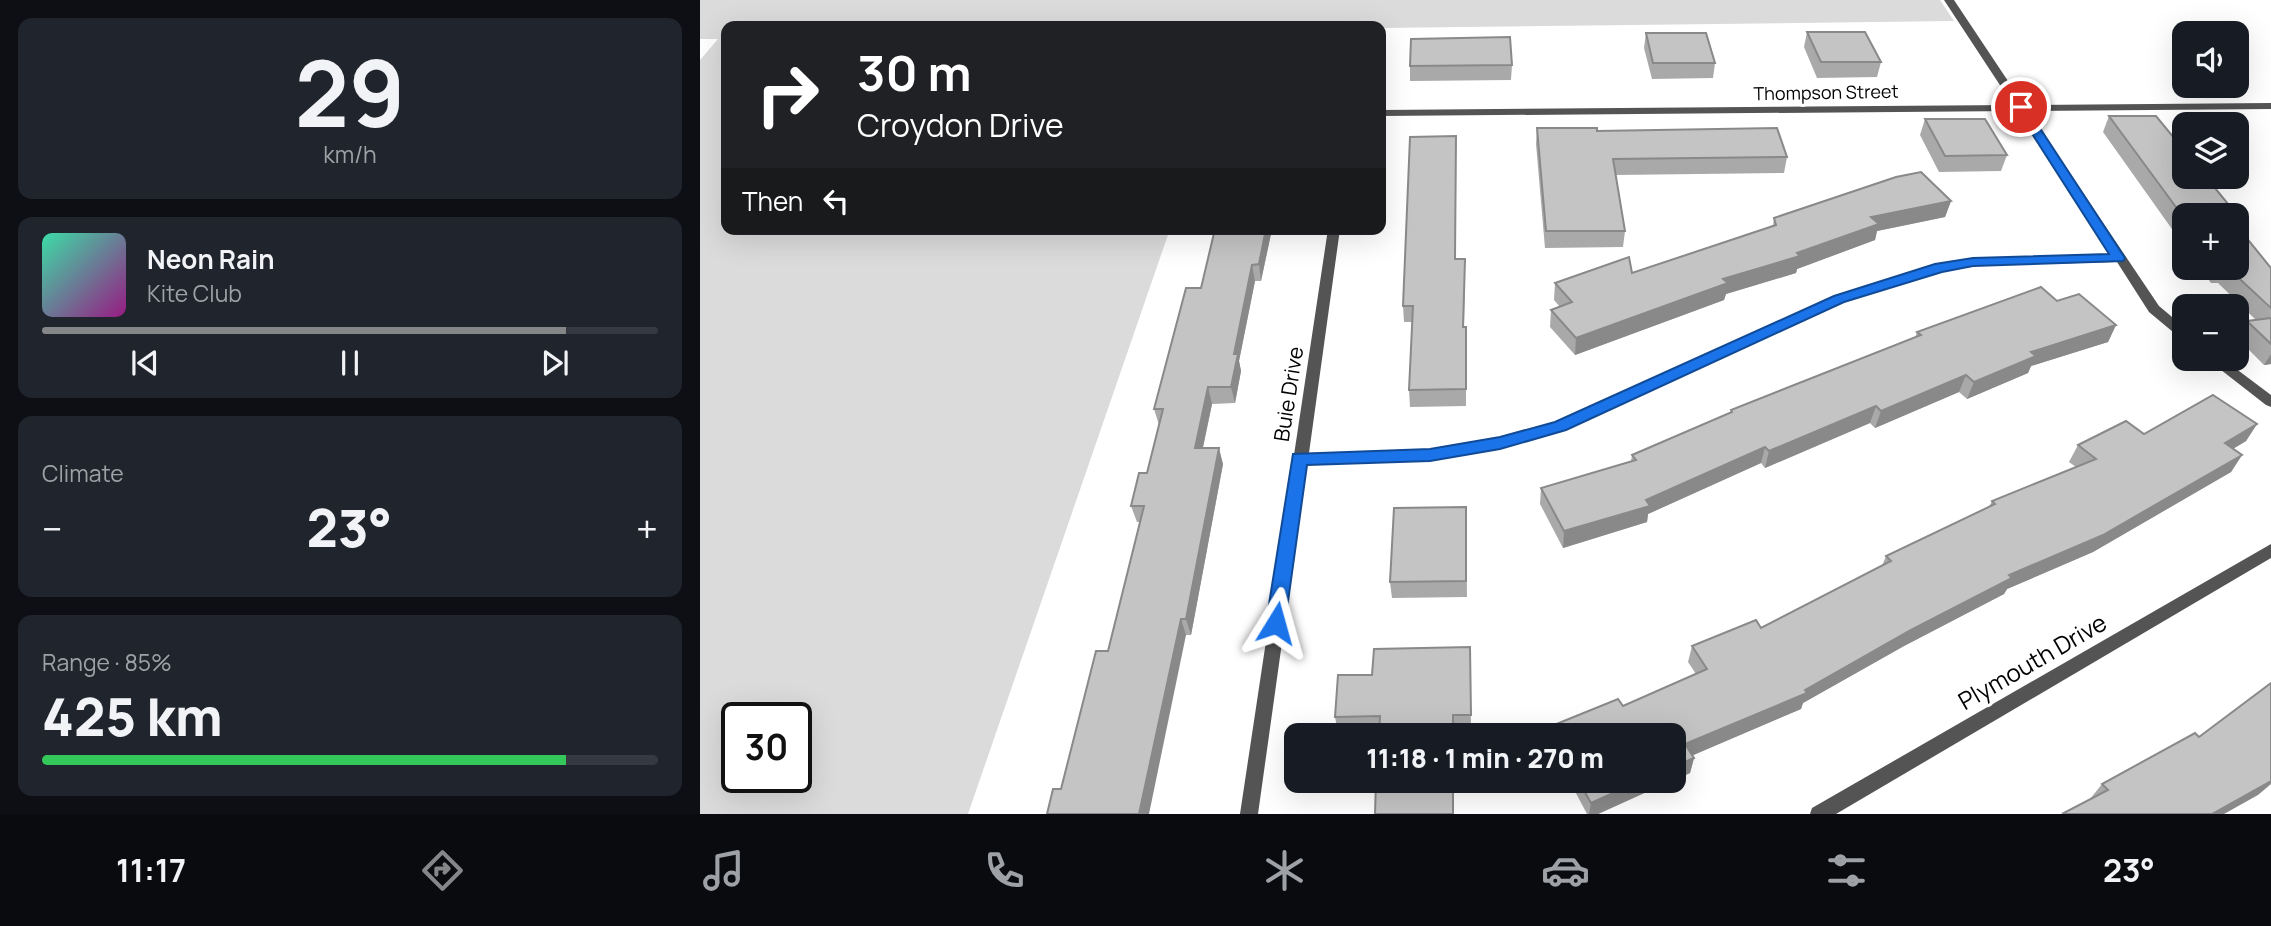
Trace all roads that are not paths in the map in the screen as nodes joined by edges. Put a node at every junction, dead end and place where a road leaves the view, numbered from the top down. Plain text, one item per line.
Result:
1 (1949, 0) edge
2 (2271, 106) edge
3 (2021, 107) junction
4 (1386, 113) edge
5 (1333, 235) edge
6 (2118, 258) junction
7 (2172, 324) edge
8 (2230, 371) edge
9 (2271, 402) edge
10 (1299, 459) junction
11 (2271, 550) edge
12 (1248, 814) edge
13 (1819, 814) edge

1 - 3 street
2 - 3 street, Thompson Street
3 - 4 street, Thompson Street
3 - 6 street
5 - 10 street, Buie Drive
6 - 7 street
6 - 10 street
8 - 9 street
10 - 12 street, Buie Drive
11 - 13 street, Plymouth Drive

